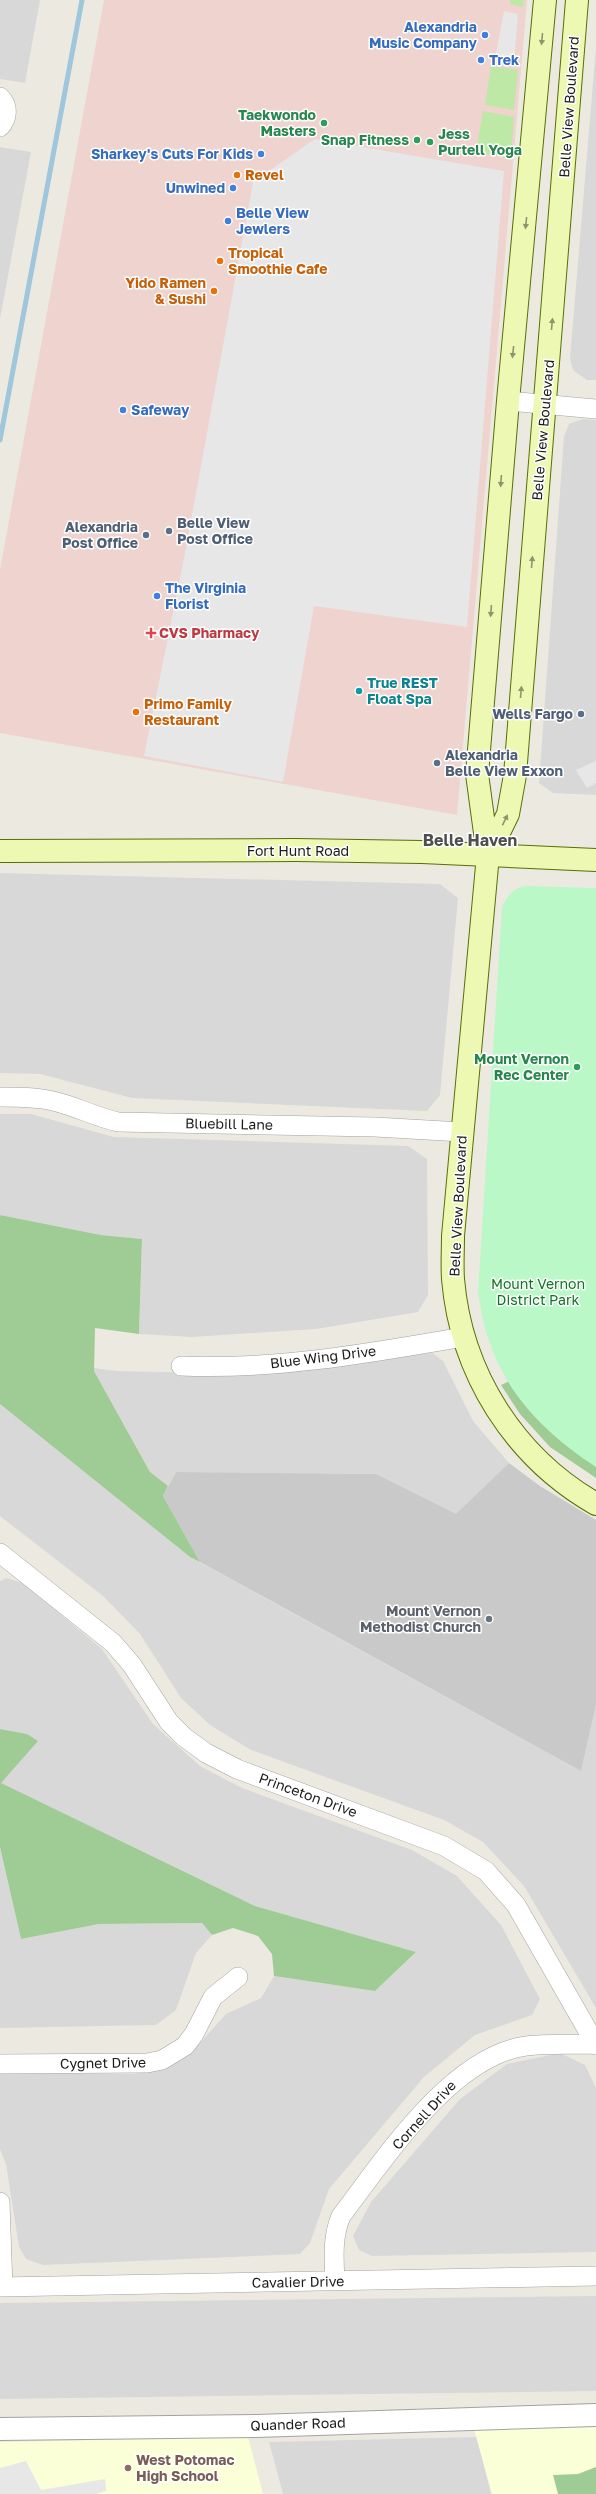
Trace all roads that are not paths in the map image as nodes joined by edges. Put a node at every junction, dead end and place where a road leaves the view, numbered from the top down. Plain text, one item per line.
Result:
1 (545, 0) edge
2 (577, 0) edge
3 (0, 97) edge
4 (0, 127) edge
5 (508, 401) junction
6 (545, 404) junction
7 (596, 409) edge
8 (0, 851) edge
9 (488, 855) junction
10 (596, 860) edge
11 (0, 1097) edge
12 (462, 1132) junction
13 (463, 1337) junction
14 (181, 1366) dead end
15 (596, 1504) edge
16 (0, 1554) edge
17 (238, 1977) dead end
18 (596, 2044) edge
19 (0, 2064) edge
20 (0, 2202) edge
21 (596, 2276) edge
22 (335, 2281) junction
23 (1, 2287) edge
24 (596, 2415) edge
25 (0, 2429) edge

1 -> 5 main road, Belle View Boulevard
6 -> 2 main road, Belle View Boulevard
3 - 4 street
5 - 6 street
5 -> 9 main road, Belle View Boulevard
6 - 7 street
9 -> 6 main road, Belle View Boulevard
8 - 9 main road, Fort Hunt Road
9 - 10 main road, Fort Hunt Road
9 - 12 main road, Belle View Boulevard
11 - 12 street, Bluebill Lane
12 - 13 main road, Belle View Boulevard
13 - 14 street, Blue Wing Drive
13 - 15 main road, Belle View Boulevard
16 - 18 street, Princeton Drive
17 - 19 street, Cygnet Drive
18 - 22 street, Cornell Drive
20 - 23 street
21 - 22 street, Cavalier Drive
22 - 23 street, Cavalier Drive
24 - 25 street, Quander Road

